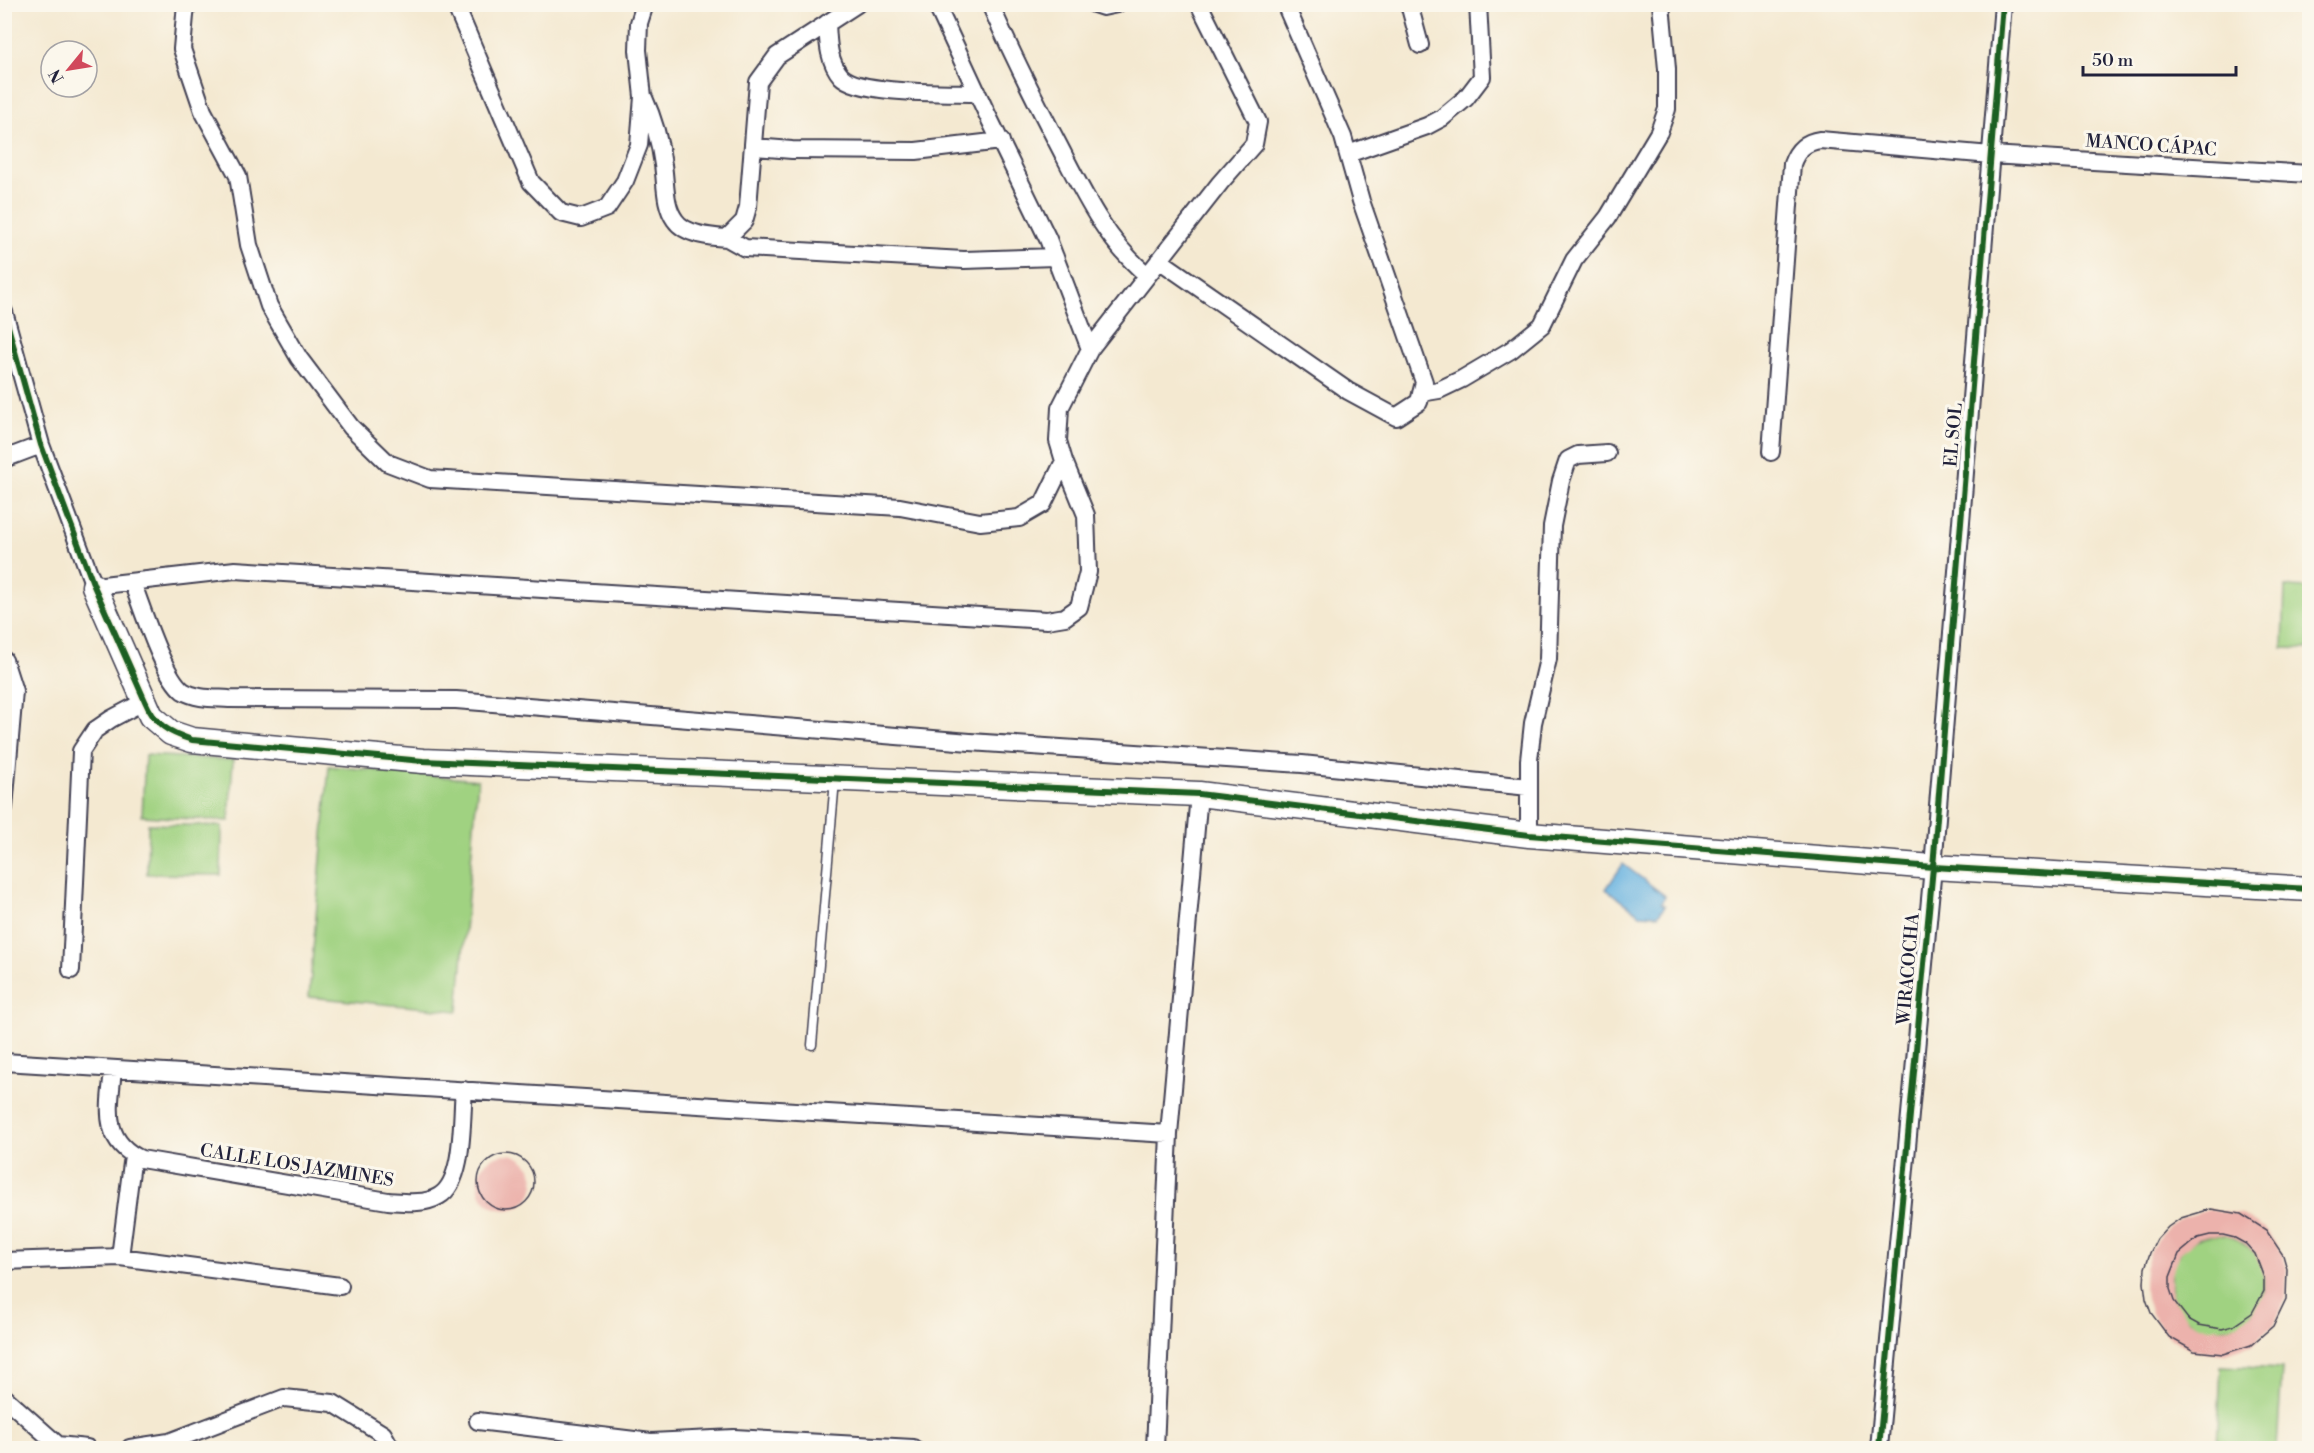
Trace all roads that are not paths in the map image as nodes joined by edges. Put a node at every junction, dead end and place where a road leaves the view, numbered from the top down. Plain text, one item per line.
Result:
1 (186, 4) edge
2 (455, 4) edge
3 (645, 4) edge
4 (856, 4) edge
5 (936, 4) edge
6 (990, 4) edge
7 (1094, 4) edge
8 (1117, 4) edge
9 (1199, 4) edge
10 (1286, 4) edge
11 (1409, 4) edge
12 (1478, 4) edge
13 (1661, 4) edge
14 (2004, 4) edge
15 (827, 23) junction
16 (1420, 45) dead end
17 (977, 93) junction
18 (644, 97) junction
19 (1001, 141) junction
20 (754, 147) junction
21 (1348, 154) junction
22 (1991, 154) junction
23 (2310, 174) edge
24 (727, 238) junction
25 (1055, 257) junction
26 (1159, 260) junction
27 (1147, 275) junction
28 (4, 312) edge
29 (1090, 349) junction
30 (1421, 393) junction
31 (41, 445) junction
32 (1770, 452) dead end
33 (1607, 453) dead end
34 (4, 459) edge
35 (1064, 461) junction
36 (132, 582) junction
37 (94, 586) junction
38 (4, 660) edge
39 (145, 701) junction
40 (835, 778) junction
41 (1529, 787) junction
42 (1199, 794) junction
43 (4, 808) edge
44 (1529, 835) junction
45 (1933, 867) junction
46 (2310, 889) edge
47 (71, 970) dead end
48 (812, 1045) dead end
49 (4, 1062) edge
50 (113, 1069) junction
51 (464, 1090) junction
52 (1168, 1134) junction
53 (133, 1155) junction
54 (120, 1257) junction
55 (4, 1261) edge
56 (340, 1286) dead end
57 (4, 1397) edge
58 (478, 1420) dead end
59 (733, 1443) edge
60 (813, 1446) edge
61 (87, 1449) edge
62 (130, 1449) edge
63 (391, 1449) edge
64 (913, 1449) edge
65 (1155, 1449) edge
66 (1879, 1449) edge

1 - 35 street
2 - 18 street
3 - 18 street
4 - 15 street
5 - 17 street
6 - 27 street
7 - 8 street
9 - 26 street
10 - 21 street
11 - 16 street
12 - 21 street
13 - 30 street
14 - 22 street, EL SOL
15 - 17 street
15 - 20 street
17 - 19 street
18 - 24 street
19 - 20 street
19 - 25 street
20 - 24 street
21 - 30 street
22 - 23 street, MANCO CÁPAC
22 - 32 street, MANCO CÁPAC
22 - 45 street, EL SOL
24 - 25 street
25 - 29 street
26 - 27 street
26 - 30 street
27 - 29 street
28 - 31 street
29 - 35 street
31 - 34 street
31 - 37 street
33 - 41 street
35 - 36 street
36 - 37 street
36 - 41 street
37 - 39 street
38 - 43 street
39 - 40 street
39 - 47 street
40 - 42 street
40 - 48 lane
41 - 44 street
42 - 44 street
42 - 52 street
44 - 45 street
45 - 46 street
45 - 66 street, WIRACOCHA
49 - 50 street
50 - 51 street
50 - 53 street
51 - 52 street
51 - 53 street, CALLE LOS JAZMINES
52 - 65 street
53 - 54 street
54 - 55 street
54 - 56 street
57 - 61 street
58 - 59 street
59 - 60 street
60 - 64 street
62 - 63 street

